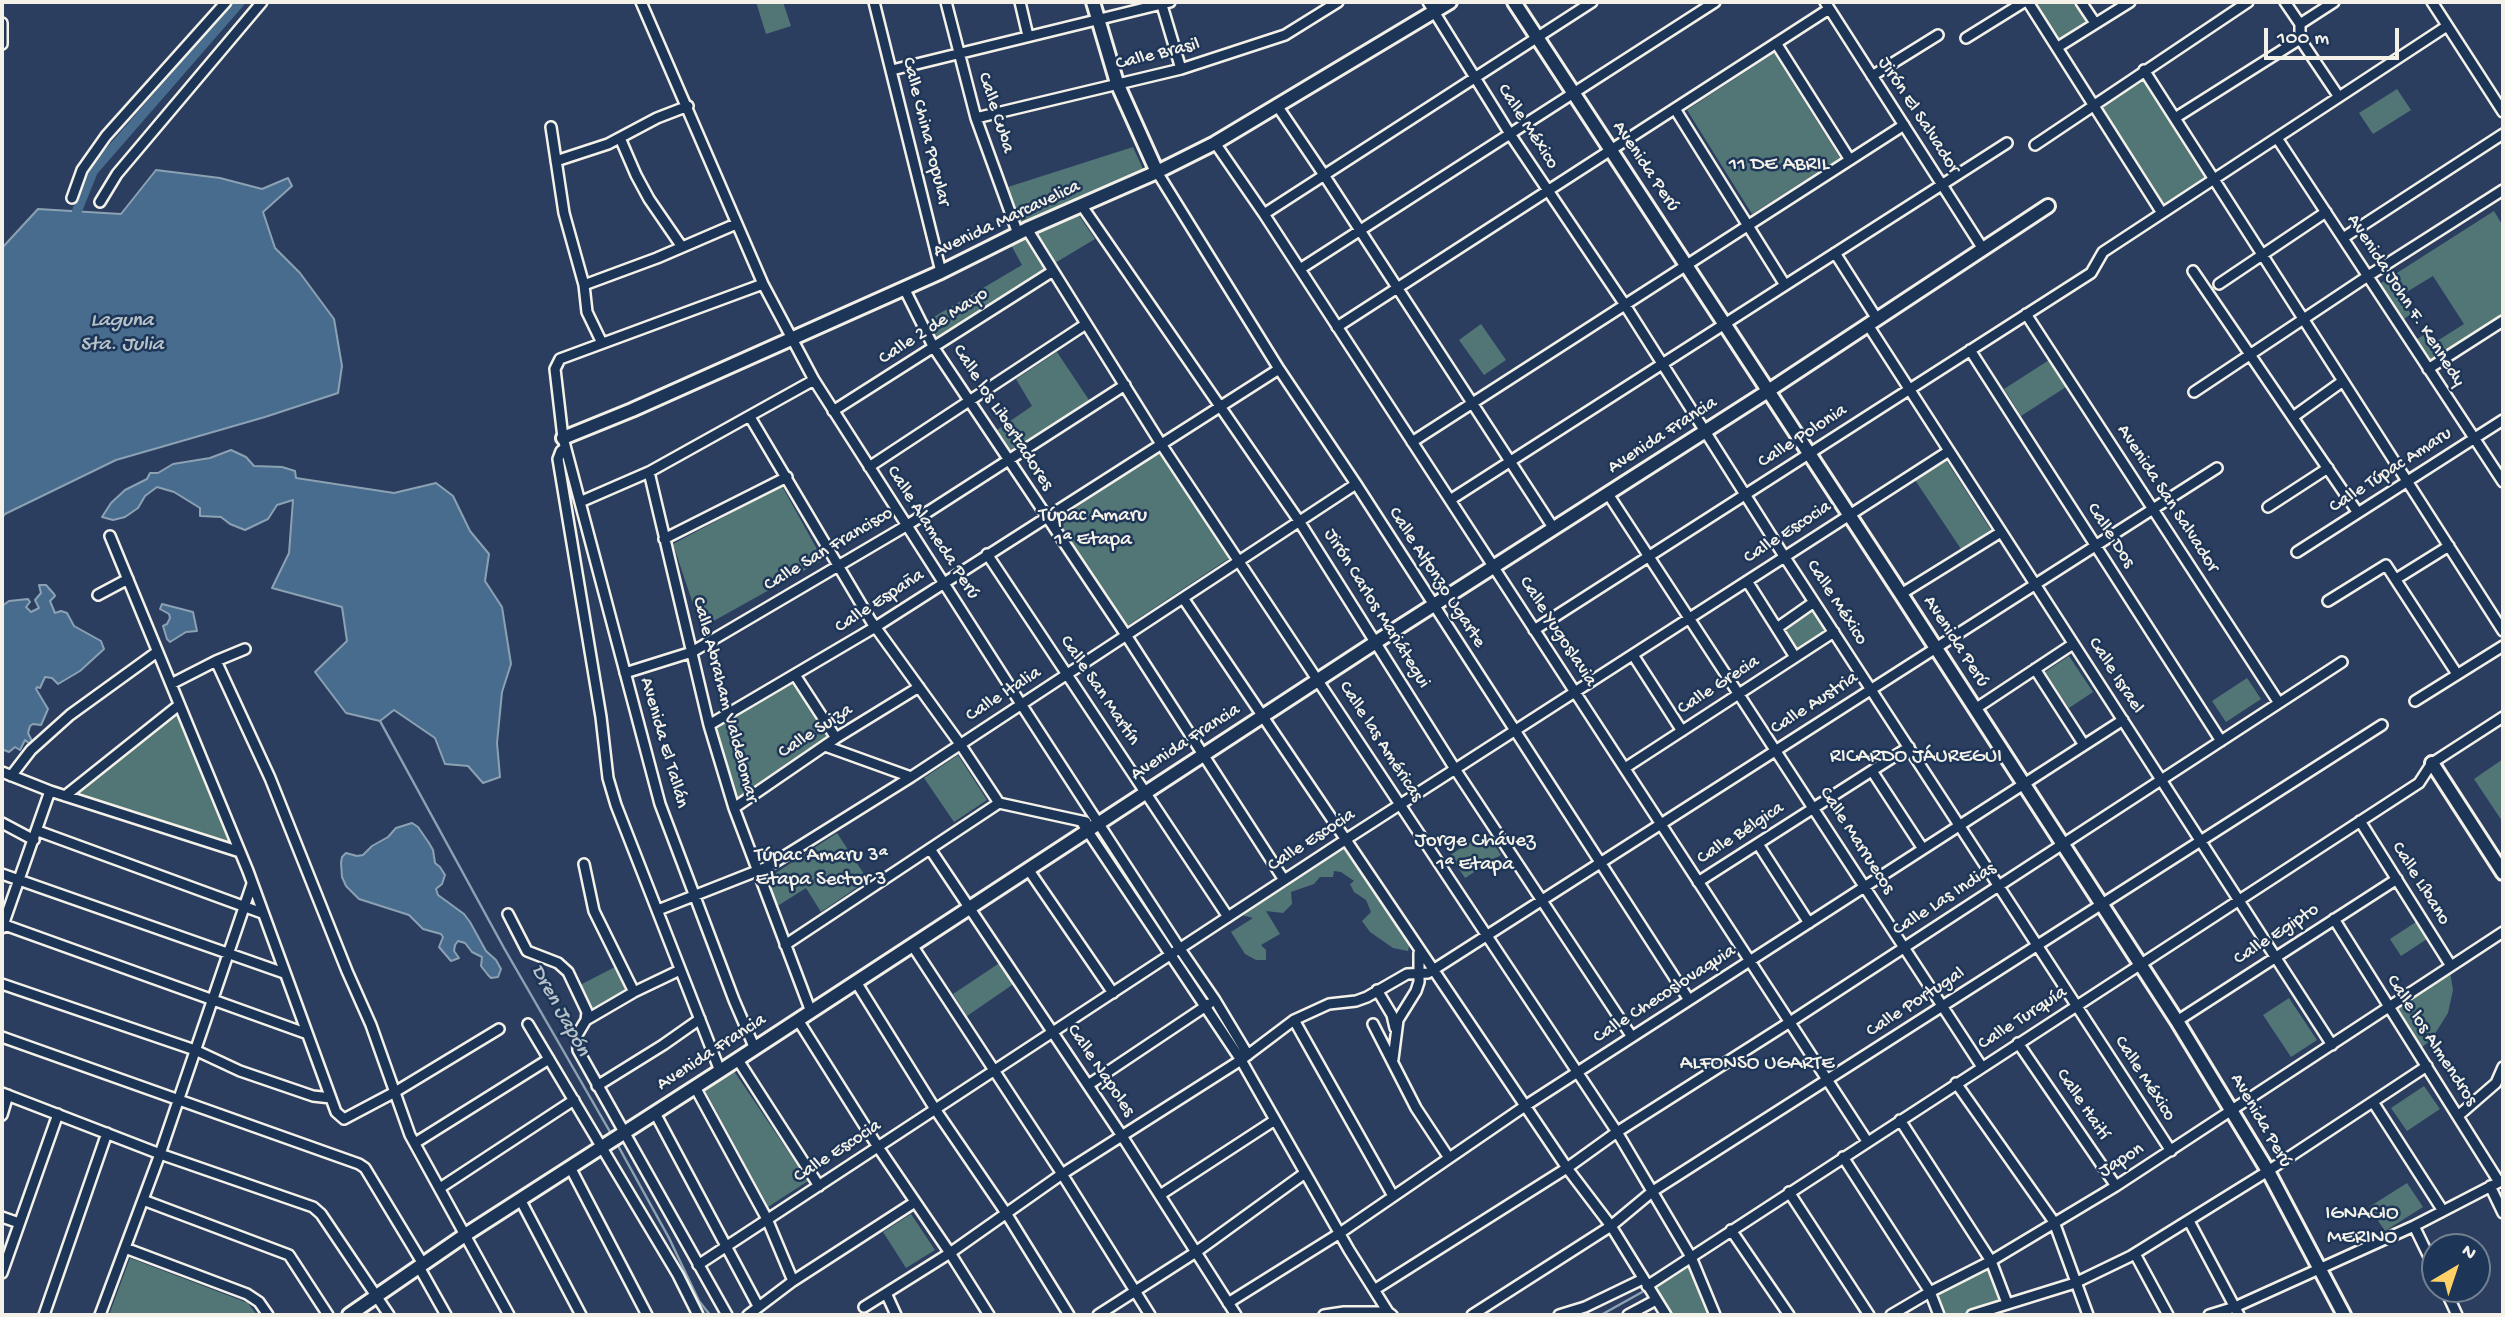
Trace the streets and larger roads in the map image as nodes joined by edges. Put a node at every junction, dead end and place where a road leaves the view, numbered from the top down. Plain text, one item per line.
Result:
1 (226, 2) edge
2 (262, 2) edge
3 (641, 2) edge
4 (874, 2) edge
5 (946, 2) edge
6 (1020, 2) edge
7 (1093, 2) edge
8 (1164, 2) edge
9 (1338, 2) edge
10 (1450, 2) edge
11 (1514, 2) edge
12 (1592, 2) edge
13 (1715, 2) edge
14 (2026, 2) edge
15 (2081, 2) edge
16 (2130, 2) edge
17 (2248, 2) edge
18 (2285, 2) edge
19 (2432, 2) edge
20 (2331, 3) edge
21 (1827, 5) edge
22 (1432, 7) edge
23 (1098, 19) junction
24 (2, 23) edge
25 (2095, 23) junction
26 (2300, 24) junction
27 (2447, 26) junction
28 (1938, 35) dead end
29 (1028, 36) junction
30 (1536, 38) junction
31 (1966, 38) dead end
32 (2300, 39) junction
33 (1776, 43) junction
34 (2, 44) edge
35 (2058, 47) junction
36 (958, 54) junction
37 (1181, 69) junction
38 (892, 70) junction
39 (2144, 70) junction
40 (1872, 76) junction
41 (1475, 78) junction
42 (1117, 83) junction
43 (1573, 94) junction
44 (2499, 96) edge
45 (2339, 97) junction
46 (2094, 105) junction
47 (688, 106) junction
48 (1278, 107) junction
49 (1675, 109) junction
50 (2503, 112) edge
51 (976, 118) junction
52 (2175, 118) junction
53 (1904, 125) junction
54 (551, 127) dead end
55 (1510, 134) junction
56 (2503, 134) edge
57 (620, 138) junction
58 (2277, 138) junction
59 (1215, 143) junction
60 (2007, 143) dead end
61 (2035, 145) dead end
62 (1610, 150) junction
63 (1850, 160) junction
64 (555, 161) junction
65 (1157, 172) junction
66 (1324, 175) junction
67 (2214, 179) junction
68 (1942, 185) junction
69 (2503, 190) edge
70 (1548, 191) junction
71 (72, 198) dead end
72 (100, 202) dead end
73 (1083, 206) junction
74 (2048, 206) dead end
75 (2326, 212) junction
76 (2162, 213) junction
77 (1264, 214) junction
78 (736, 224) junction
79 (1748, 226) junction
80 (1360, 230) junction
81 (1022, 231) junction
82 (2343, 238) junction
83 (681, 247) junction
84 (1983, 248) junction
85 (1835, 253) junction
86 (2263, 256) junction
87 (1687, 265) junction
88 (1300, 270) junction
89 (1053, 271) junction
90 (2193, 271) dead end
91 (942, 272) junction
92 (2368, 276) junction
93 (763, 284) junction
94 (2219, 284) dead end
95 (584, 285) junction
96 (1785, 285) junction
97 (904, 288) junction
98 (1398, 288) junction
99 (1625, 305) junction
100 (2026, 314) junction
101 (2304, 320) junction
102 (2503, 321) edge
103 (1873, 322) junction
104 (1086, 324) junction
105 (1725, 324) junction
106 (1337, 327) junction
107 (790, 338) junction
108 (602, 343) junction
109 (934, 348) junction
110 (1970, 350) junction
111 (2250, 355) junction
112 (1662, 364) junction
113 (1279, 369) junction
114 (2428, 369) junction
115 (814, 380) junction
116 (2343, 381) junction
117 (1125, 385) junction
118 (1909, 389) junction
119 (1769, 391) junction
120 (2194, 392) dead end
121 (969, 400) junction
122 (1472, 403) junction
123 (1221, 405) junction
124 (833, 411) junction
125 (750, 417) junction
126 (2293, 417) junction
127 (2503, 420) edge
128 (1704, 432) junction
129 (2474, 438) junction
130 (1412, 442) junction
131 (564, 443) junction
132 (1161, 444) junction
133 (1949, 451) junction
134 (1809, 453) junction
135 (1009, 460) junction
136 (1510, 461) junction
137 (869, 467) junction
138 (2217, 468) dead end
139 (2328, 468) junction
140 (649, 472) junction
141 (787, 477) junction
142 (2407, 481) junction
143 (2503, 482) edge
144 (1356, 484) junction
145 (1608, 494) junction
146 (1745, 495) junction
147 (1450, 500) junction
148 (580, 502) junction
149 (2268, 507) dead end
150 (2153, 509) junction
151 (2358, 513) junction
152 (1849, 514) junction
153 (1046, 517) junction
154 (1299, 521) junction
155 (906, 526) junction
156 (1554, 529) junction
157 (2001, 532) junction
158 (110, 536) dead end
159 (664, 539) junction
160 (2096, 546) junction
161 (2449, 546) junction
162 (2297, 552) dead end
163 (987, 554) junction
164 (1649, 556) junction
165 (1784, 556) junction
166 (1239, 561) junction
167 (840, 565) junction
168 (1494, 568) junction
169 (128, 579) junction
170 (2396, 579) junction
171 (1746, 581) junction
172 (943, 582) junction
173 (2035, 584) junction
174 (1902, 594) junction
175 (99, 595) dead end
176 (1183, 598) junction
177 (2328, 601) dead end
178 (1814, 602) junction
179 (1433, 607) junction
180 (1689, 618) junction
181 (2501, 624) edge
182 (877, 626) junction
183 (1777, 628) junction
184 (1534, 630) junction
185 (1833, 632) junction
186 (1126, 635) junction
187 (1376, 642) junction
188 (2073, 644) junction
189 (2503, 646) edge
190 (1936, 648) junction
191 (245, 649) dead end
192 (157, 652) junction
193 (692, 652) junction
194 (1633, 655) junction
195 (1795, 657) junction
196 (216, 661) junction
197 (2342, 662) dead end
198 (2035, 669) junction
199 (625, 673) junction
200 (1066, 674) junction
201 (2457, 674) junction
202 (795, 676) junction
203 (1320, 681) junction
204 (171, 684) junction
205 (919, 687) junction
206 (1872, 689) junction
207 (1575, 692) junction
208 (1739, 694) junction
209 (2415, 701) dead end
210 (2279, 703) junction
211 (1021, 704) junction
212 (179, 705) junction
213 (1975, 709) junction
214 (1262, 717) junction
215 (2503, 717) edge
216 (2123, 720) junction
217 (709, 725) junction
218 (2382, 725) dead end
219 (1682, 731) junction
220 (1514, 732) junction
221 (836, 738) junction
222 (2221, 741) junction
223 (960, 744) junction
224 (2084, 745) junction
225 (825, 746) junction
226 (1909, 747) junction
227 (1776, 750) junction
228 (1202, 755) junction
229 (2432, 763) junction
230 (1625, 768) junction
231 (1455, 769) junction
232 (1872, 771) junction
233 (6, 774) edge
234 (911, 777) junction
235 (2161, 780) junction
236 (2024, 784) junction
237 (50, 791) junction
238 (1145, 792) junction
239 (65, 796) junction
240 (999, 803) junction
241 (1400, 805) junction
242 (734, 808) junction
243 (1813, 808) junction
244 (2360, 821) junction
245 (2, 823) edge
246 (1089, 824) junction
247 (1661, 824) junction
248 (1960, 825) junction
249 (36, 835) junction
250 (1345, 839) junction
251 (2201, 842) junction
252 (1758, 844) junction
253 (2062, 845) junction
254 (930, 849) junction
255 (1923, 849) junction
256 (240, 852) junction
257 (1600, 863) junction
258 (584, 864) dead end
259 (1028, 869) junction
260 (758, 872) junction
261 (2503, 873) edge
262 (2, 874) edge
263 (2397, 879) junction
264 (1284, 880) junction
265 (19, 881) junction
266 (1698, 882) junction
267 (252, 883) junction
268 (1999, 886) junction
269 (1865, 887) junction
270 (694, 896) junction
271 (1542, 900) junction
272 (2238, 900) junction
273 (2102, 905) junction
274 (245, 907) junction
275 (969, 908) junction
276 (658, 910) junction
277 (262, 913) junction
278 (508, 914) dead end
279 (1228, 917) junction
280 (2334, 919) junction
281 (1809, 923) junction
282 (2, 926) edge
283 (2503, 932) edge
284 (1488, 936) junction
285 (785, 945) junction
286 (912, 945) junction
287 (2038, 945) junction
288 (1904, 947) junction
289 (1418, 948) junction
290 (228, 952) junction
291 (1176, 952) junction
292 (2275, 957) junction
293 (1750, 961) junction
294 (2141, 964) junction
295 (2451, 966) junction
296 (680, 970) junction
297 (1433, 970) junction
298 (284, 973) junction
299 (1421, 973) junction
300 (856, 982) junction
301 (2, 984) edge
302 (1377, 990) junction
303 (634, 992) junction
304 (1113, 993) junction
305 (212, 998) junction
306 (1216, 1000) junction
307 (1689, 1000) junction
308 (1207, 1006) junction
309 (1943, 1006) junction
310 (2076, 1006) junction
311 (2388, 1008) junction
312 (811, 1012) junction
313 (700, 1018) junction
314 (586, 1020) junction
315 (798, 1020) junction
316 (1294, 1020) junction
317 (2177, 1021) junction
318 (1790, 1022) junction
319 (528, 1024) dead end
320 (1373, 1024) dead end
321 (499, 1029) dead end
322 (1396, 1030) junction
323 (1053, 1032) junction
324 (306, 1033) junction
325 (2, 1037) edge
326 (1632, 1037) junction
327 (2018, 1043) junction
328 (2332, 1045) junction
329 (755, 1049) junction
330 (195, 1050) junction
331 (1245, 1057) junction
332 (549, 1059) junction
333 (738, 1060) junction
334 (1392, 1060) junction
335 (2427, 1066) junction
336 (1982, 1067) junction
337 (2503, 1067) edge
338 (720, 1071) junction
339 (994, 1071) junction
340 (1578, 1072) junction
341 (1827, 1080) junction
342 (1956, 1083) junction
343 (1088, 1085) junction
344 (597, 1086) junction
345 (695, 1087) junction
346 (395, 1093) junction
347 (5, 1094) edge
348 (331, 1098) junction
349 (178, 1100) junction
350 (574, 1100) junction
351 (2373, 1102) junction
352 (1525, 1106) junction
353 (935, 1109) junction
354 (2233, 1110) junction
355 (655, 1113) junction
356 (58, 1114) junction
357 (2, 1115) edge
358 (2458, 1116) junction
359 (1275, 1120) junction
360 (1900, 1120) junction
361 (107, 1132) junction
362 (1617, 1132) junction
363 (623, 1133) junction
364 (1122, 1136) junction
365 (1867, 1141) junction
366 (415, 1143) junction
367 (604, 1146) junction
368 (878, 1147) junction
369 (2171, 1151) junction
370 (160, 1154) junction
371 (1843, 1157) junction
372 (1449, 1158) junction
373 (570, 1167) junction
374 (1567, 1168) junction
375 (2268, 1171) junction
376 (1305, 1173) junction
377 (1062, 1174) junction
378 (2497, 1182) edge
379 (819, 1186) junction
380 (2116, 1186) junction
381 (440, 1188) junction
382 (1653, 1191) junction
383 (1788, 1192) junction
384 (1160, 1195) junction
385 (1393, 1196) junction
386 (520, 1199) junction
387 (143, 1200) junction
388 (915, 1202) junction
389 (2443, 1211) junction
390 (1006, 1213) junction
391 (2503, 1213) edge
392 (2, 1217) edge
393 (768, 1219) junction
394 (2189, 1221) junction
395 (2054, 1222) junction
396 (19, 1223) junction
397 (1611, 1226) junction
398 (2414, 1226) junction
399 (1731, 1230) junction
400 (1340, 1233) junction
401 (465, 1235) junction
402 (2421, 1240) edge
403 (726, 1247) junction
404 (125, 1248) junction
405 (1196, 1252) junction
406 (950, 1253) junction
407 (2135, 1254) junction
408 (1691, 1257) junction
409 (1992, 1261) junction
410 (421, 1265) junction
411 (698, 1265) junction
412 (2320, 1268) junction
413 (2, 1273) edge
414 (793, 1281) junction
415 (1645, 1282) junction
416 (2075, 1283) junction
417 (1374, 1290) junction
418 (1135, 1291) junction
419 (1930, 1292) junction
420 (886, 1293) junction
421 (376, 1296) junction
422 (1656, 1300) junction
423 (1228, 1303) junction
424 (2007, 1303) junction
425 (758, 1306) junction
426 (864, 1307) dead end
427 (2237, 1311) edge
428 (1390, 1314) edge
429 (44, 1315) edge
430 (100, 1315) edge
431 (268, 1315) edge
432 (328, 1315) edge
433 (349, 1315) edge
434 (389, 1315) edge
435 (446, 1315) edge
436 (509, 1315) edge
437 (581, 1315) edge
438 (646, 1315) edge
439 (698, 1315) edge
440 (727, 1315) edge
441 (748, 1315) edge
442 (896, 1315) edge
443 (989, 1315) edge
444 (1069, 1315) edge
445 (1098, 1315) edge
446 (1150, 1315) edge
447 (1236, 1315) edge
448 (1324, 1315) edge
449 (1472, 1315) edge
450 (1559, 1315) edge
451 (1628, 1315) edge
452 (1666, 1315) edge
453 (1715, 1315) edge
454 (1789, 1315) edge
455 (1869, 1315) edge
456 (1891, 1315) edge
457 (1939, 1315) edge
458 (1972, 1315) edge
459 (2088, 1315) edge
460 (2168, 1315) edge
461 (2209, 1315) edge
462 (2344, 1315) edge

1 - 71 street
2 - 72 street
3 - 47 street, Calle Alameda Perú
4 - 38 street, Calle China Popular
5 - 36 street, Calle Cuba
6 - 29 street
7 - 23 street
8 - 23 street
8 - 37 street
9 - 37 street, Calle Brasil
10 - 22 street, Avenida Marcavelica
11 - 30 street, Avenida Perú
12 - 30 street
13 - 43 street
14 - 31 street
14 - 35 street
15 - 25 street
16 - 25 street
17 - 39 street
18 - 26 street
19 - 27 street
20 - 26 street
21 - 33 street
21 - 40 street, Jirón El Salvador
22 - 41 street, Calle México
22 - 48 street, Avenida Marcavelica
23 - 29 street
23 - 42 street
24 - 34 street
25 - 35 street
26 - 32 street
27 - 44 street
27 - 45 street, Calle Polonia
28 - 40 street
29 - 36 street
30 - 41 street
30 - 43 street, Avenida Perú
32 - 45 street
32 - 52 street
33 - 49 street
33 - 63 street
35 - 46 street
36 - 38 street
36 - 51 street, Calle Cuba
37 - 42 street, Calle Brasil
38 - 91 street, Calle China Popular
39 - 46 street
39 - 52 street
40 - 53 street, Jirón El Salvador
41 - 55 street, Calle México
41 - 66 street
42 - 51 street, Calle Brasil
42 - 65 street
43 - 55 street
43 - 62 street, Avenida Perú
44 - 50 street
45 - 58 street, Calle Polonia
46 - 61 street
46 - 76 street
47 - 57 street
47 - 78 street, Calle Alameda Perú
48 - 59 street, Avenida Marcavelica
48 - 66 street
49 - 62 street
49 - 79 street
51 - 81 street, Calle Cuba
52 - 67 street
53 - 63 street
53 - 68 street, Jirón El Salvador
54 - 64 street
55 - 70 street, Calle México
55 - 80 street
56 - 82 street
57 - 64 street
57 - 83 street
58 - 67 street, Calle Polonia
58 - 75 street, Avenida John F. Kennedy
59 - 65 street, Avenida Marcavelica
59 - 77 street, Calle Yugoslavia
60 - 68 street
62 - 70 street
62 - 87 street, Avenida Perú
63 - 79 street
64 - 95 street
65 - 73 street, Avenida Marcavelica
65 - 113 street, Calle Alfonzo Ugarte
66 - 77 street
66 - 80 street
67 - 76 street, Calle Polonia
67 - 86 street
68 - 84 street, Jirón El Salvador
68 - 85 street
69 - 92 street
70 - 98 street
70 - 99 street, Calle México
73 - 81 street, Avenida Marcavelica
73 - 123 street, Jirón Carlos Mariátegui
74 - 84 street, Avenida Francia
75 - 82 street, Avenida John F. Kennedy
75 - 86 street
76 - 100 street, Calle Polonia
77 - 88 street, Calle Yugoslavia
78 - 83 street
78 - 93 street, Calle Alameda Perú
79 - 87 street
79 - 96 street
80 - 88 street
80 - 98 street
81 - 89 street, Calle las Américas
81 - 91 street, Avenida Marcavelica
82 - 92 street, Avenida John F. Kennedy
83 - 95 street
84 - 103 street, Avenida Francia
85 - 96 street
85 - 103 street, Calle Israel
86 - 94 street
86 - 101 street
87 - 99 street
87 - 105 street, Avenida Perú
88 - 106 street, Calle Yugoslavia
89 - 104 street, Calle las Américas
89 - 109 street, Calle 2 de Mayo
90 - 111 street
91 - 97 street, Avenida Marcavelica
92 - 101 street
92 - 114 street, Avenida John F. Kennedy
93 - 107 street, Calle Alameda Perú
93 - 108 street
95 - 108 street
96 - 105 street
97 - 107 street, Avenida Marcavelica
97 - 109 street, Calle los Libertadores
98 - 106 street
98 - 122 street
99 - 112 street, Calle México
99 - 122 street
100 - 110 street, Calle Polonia
100 - 150 street, Avenida San Salvador
101 - 111 street
101 - 116 street
102 - 114 street
103 - 118 street, Calle Israel
103 - 119 street, Avenida Francia
104 - 117 street, Calle las Américas
104 - 121 street
105 - 112 street
105 - 119 street, Avenida Perú
106 - 130 street, Calle Yugoslavia
107 - 115 street, Calle Alameda Perú
107 - 131 street, Avenida Marcavelica
108 - 131 street
109 - 121 street, Calle los Libertadores
109 - 124 street, Calle 2 de Mayo
110 - 118 street, Calle Polonia
110 - 160 street, Calle Dos
111 - 120 street
111 - 126 street
112 - 128 street, Calle México
112 - 136 street
113 - 123 street, Calle España
113 - 144 street, Calle Alfonzo Ugarte
114 - 129 street, Avenida John F. Kennedy
115 - 124 street, Calle Alameda Perú
115 - 125 street
116 - 126 street
116 - 142 street
117 - 132 street, Calle las Américas
117 - 135 street, Calle San Francisco
118 - 133 street, Calle Israel
118 - 134 street, Calle Polonia
119 - 128 street, Avenida Francia
119 - 134 street, Avenida Perú
121 - 135 street, Calle los Libertadores
121 - 137 street
122 - 130 street
122 - 136 street
123 - 132 street, Calle España
123 - 154 street, Jirón Carlos Mariátegui
124 - 137 street, Calle Alameda Perú
125 - 140 street
125 - 141 street
126 - 139 street
127 - 129 street, Calle Túpac Amaru
128 - 145 street, Avenida Francia
128 - 146 street, Calle México
129 - 142 street, Calle Túpac Amaru
129 - 143 street, Avenida John F. Kennedy
130 - 147 street, Calle Yugoslavia
131 - 148 street, Avenida El Tallán
131 - 276 street
132 - 153 street, Calle España
132 - 166 street, Calle las Américas
133 - 152 street, Calle Escocia
133 - 157 street, Calle Israel
134 - 146 street, Calle Polonia
134 - 152 street, Avenida Perú
135 - 153 street, Calle los Libertadores
135 - 155 street, Calle San Francisco
136 - 147 street
136 - 156 street
137 - 155 street, Calle Alameda Perú
138 - 150 street, Calle Austria
139 - 149 street
139 - 151 street
140 - 148 street
140 - 159 street, Calle Abraham Valdelomar
141 - 159 street
141 - 167 street
142 - 151 street, Calle Túpac Amaru
142 - 161 street
144 - 154 street, Calle Italia
144 - 179 street, Calle Alfonzo Ugarte
145 - 156 street, Avenida Francia
145 - 164 street, Calle Marruecos
146 - 164 street, Calle Polonia
146 - 165 street, Calle México
147 - 168 street, Calle Yugoslavia
148 - 199 street, Avenida El Tallán
150 - 160 street, Calle Austria
150 - 210 street, Avenida San Salvador
151 - 162 street, Calle Túpac Amaru
152 - 165 street, Calle Escocia
152 - 174 street, Avenida Perú
153 - 163 street, Calle España
153 - 186 street, Calle los Libertadores
154 - 166 street, Calle Italia
154 - 187 street, Jirón Carlos Mariátegui
155 - 167 street, Calle San Francisco
155 - 172 street, Calle Alameda Perú
156 - 168 street, Avenida Francia
157 - 173 street, Calle Israel
157 - 174 street
158 - 169 street
159 - 193 street, Calle Abraham Valdelomar
160 - 173 street, Calle Austria
160 - 222 street, Calle Dos
161 - 170 street
161 - 181 street
163 - 172 street, Calle España
163 - 200 street, Calle San Martín
164 - 180 street, Calle Marruecos
164 - 184 street, Calle Polonia
165 - 171 street, Calle Escocia
165 - 178 street, Calle México
166 - 176 street, Calle Italia
166 - 203 street, Calle las Américas
167 - 182 street
167 - 193 street, Calle San Francisco
168 - 179 street, Avenida Francia
168 - 184 street, Calle Yugoslavia
169 - 175 street
169 - 192 street
170 - 177 street
170 - 201 street
171 - 180 street, Calle Escocia
171 - 183 street
172 - 182 street, Calle España
172 - 211 street, Calle Alameda Perú
173 - 188 street, Calle Israel
173 - 190 street, Calle Austria
174 - 190 street, Avenida Perú
176 - 186 street, Calle Italia
176 - 214 street
178 - 183 street
178 - 185 street, Calle México
179 - 187 street, Avenida Francia
179 - 220 street, Calle Alfonzo Ugarte
180 - 194 street, Calle Escocia
180 - 208 street, Calle Marruecos
182 - 202 street, Calle España
182 - 205 street
183 - 195 street
184 - 207 street, Calle Yugoslavia
185 - 195 street, Calle Grecia
185 - 206 street, Calle México
186 - 200 street, Calle Italia
186 - 228 street, Calle los Libertadores
187 - 203 street, Avenida Francia
187 - 231 street, Jirón Carlos Mariátegui
188 - 198 street
188 - 216 street, Calle Israel
189 - 201 street
190 - 206 street, Calle Austria
190 - 213 street, Avenida Perú
191 - 196 street
192 - 204 street
192 - 233 street
193 - 199 street, Calle San Francisco
193 - 217 street, Calle Abraham Valdelomar
194 - 207 street, Calle Escocia
194 - 219 street
195 - 208 street, Calle Grecia
196 - 204 street
196 - 346 street
197 - 210 street, Calle Las Indias
198 - 213 street
198 - 224 street
199 - 270 street, Avenida El Tallán
200 - 211 street, Calle Italia
200 - 238 street, Calle San Martín
201 - 209 street
202 - 217 street, Calle España
202 - 221 street
203 - 214 street, Avenida Francia
203 - 241 street, Calle las Américas
204 - 212 street
205 - 221 street, Calle Suiza
205 - 223 street
206 - 226 street, Calle México
206 - 227 street, Calle Austria
207 - 220 street, Calle Escocia
207 - 230 street, Calle Yugoslavia
208 - 219 street, Calle Grecia
208 - 227 street, Calle Marruecos
210 - 222 street, Calle Las Indias
211 - 223 street, Calle Italia
211 - 246 street, Calle Alameda Perú
212 - 239 street
212 - 256 street
213 - 236 street, Avenida Perú
214 - 228 street, Avenida Francia
214 - 250 street
215 - 229 street
216 - 224 street, Calle Checoslovaquia
216 - 235 street, Calle Israel
217 - 242 street, Calle Abraham Valdelomar
218 - 251 street, Calle Portugal
219 - 230 street, Calle Grecia
220 - 231 street, Calle Escocia
220 - 257 street, Calle Alfonzo Ugarte
221 - 225 street, Calle Suiza
222 - 235 street, Calle Las Indias
223 - 234 street, Calle Italia
223 - 240 street
224 - 236 street, Calle Checoslovaquia
225 - 234 street
225 - 242 street, Calle Suiza
226 - 232 street, Calle Bélgica
226 - 248 street, Calle México
227 - 243 street, Calle Marruecos
227 - 247 street, Calle Austria
228 - 238 street, Avenida Francia
228 - 264 street, Calle los Libertadores
229 - 244 street, Calle Turquía
229 - 261 street
230 - 247 street, Calle Yugoslavia
231 - 241 street, Calle Escocia
231 - 271 street, Jirón Carlos Mariátegui
232 - 243 street, Calle Bélgica
232 - 255 street
233 - 237 street
234 - 260 street, Calle Italia
235 - 251 street, Calle Israel
235 - 253 street, Calle Las Indias
236 - 248 street, Calle Checoslovaquia
236 - 253 street, Avenida Perú
237 - 239 street
237 - 249 street
238 - 246 street, Avenida Francia
238 - 279 street, Calle San Martín
239 - 256 street
240 - 246 street
240 - 254 street
241 - 250 street, Calle Escocia
241 - 284 street, Calle las Américas
242 - 260 street, Calle Abraham Valdelomar
243 - 252 street, Calle Bélgica
243 - 269 street, Calle Marruecos
244 - 263 street, Calle Líbano
244 - 272 street, Calle Turquía
245 - 249 street
246 - 259 street, Avenida Francia
246 - 291 street, Calle Alameda Perú
247 - 257 street, Calle Austria
247 - 266 street, Calle Yugoslavia
248 - 255 street, Calle Checoslovaquia
248 - 268 street, Calle México
249 - 265 street
249 - 274 street
250 - 264 street, Calle Escocia
250 - 289 street
251 - 272 street, Calle Israel
251 - 273 street, Calle Portugal
252 - 266 street, Calle Bélgica
252 - 281 street
253 - 268 street, Calle Las Indias
253 - 273 street, Avenida Perú
254 - 275 street, Calle Napoles
254 - 285 street
255 - 269 street, Calle Checoslovaquia
256 - 267 street
257 - 271 street, Calle Austria
257 - 307 street, Calle Alfonzo Ugarte
258 - 303 street
259 - 275 street, Avenida Francia
259 - 304 street
260 - 270 street, Calle Italia
260 - 285 street, Calle Abraham Valdelomar
262 - 265 street
263 - 280 street, Calle Egipto
263 - 295 street, Calle Líbano
264 - 279 street, Calle Escocia
265 - 282 street
265 - 290 street
266 - 293 street, Calle Yugoslavia
267 - 274 street
267 - 277 street
268 - 287 street, Calle México
268 - 288 street, Calle Las Indias
269 - 281 street, Calle Checoslovaquia
269 - 288 street, Calle Marruecos
270 - 276 street, Calle Italia
270 - 329 street, Avenida El Tallán
271 - 284 street, Calle Austria
271 - 326 street, Jirón Carlos Mariátegui
272 - 292 street, Calle Israel
272 - 294 street, Calle Turquía
273 - 287 street, Calle Portugal
273 - 294 street, Avenida Perú
274 - 277 street
274 - 290 street
275 - 286 street, Avenida Francia
275 - 323 street, Calle Napoles
276 - 296 street
277 - 298 street
278 - 314 street
279 - 291 street, Calle Escocia
280 - 292 street, Calle Egipto
280 - 311 street, Calle los Almendros
281 - 293 street, Calle Checoslovaquia
282 - 305 street
283 - 295 street, Japon
284 - 297 street, Calle Austria
284 - 340 street, Calle las Américas
285 - 312 street, Calle Abraham Valdelomar
286 - 300 street, Avenida Francia
286 - 339 street
287 - 309 street, Calle Portugal
287 - 310 street, Calle México
288 - 309 street, Calle Marruecos
288 - 318 street, Calle Las Indias
289 - 297 street
289 - 299 street
290 - 298 street
290 - 305 street
291 - 304 street, Calle Escocia
291 - 306 street, Calle Alameda Perú
291 - 308 street
292 - 317 street, Calle Egipto
292 - 328 street, Calle Israel
293 - 307 street, Calle Checoslovaquia
293 - 318 street, Calle Yugoslavia
294 - 310 street, Calle Turquía
294 - 317 street, Avenida Perú
295 - 311 street, Japon
296 - 303 street
296 - 313 street
297 - 299 street, Calle Austria
297 - 352 street
298 - 324 street
299 - 302 street, Calle Austria
299 - 322 street
300 - 312 street, Avenida Francia
300 - 353 street
301 - 330 street
302 - 316 street, Calle Austria
302 - 322 street
303 - 314 street
304 - 323 street, Calle Escocia
305 - 324 street
305 - 330 street
306 - 308 street
306 - 331 street, Calle Alameda Perú
307 - 326 street, Calle Checoslovaquia
308 - 331 street
308 - 343 street
309 - 336 street, Calle Marruecos
309 - 341 street, Calle Portugal
310 - 327 street, Calle Turquía
310 - 369 street, Calle México
311 - 328 street, Japon
311 - 335 street, Calle los Almendros
312 - 315 street, Avenida Francia
313 - 338 street
313 - 344 street
314 - 344 street
315 - 329 street, Avenida Francia
315 - 368 street
316 - 331 street, Calle Austria
316 - 385 street
317 - 354 street, Avenida Perú
318 - 341 street, Calle Yugoslavia
318 - 362 street, Calle Las Indias
319 - 332 street
320 - 334 street
321 - 346 street
322 - 334 street
323 - 339 street, Calle Escocia
323 - 343 street, Calle Napoles
324 - 348 street
325 - 349 street
326 - 340 street, Calle Checoslovaquia
327 - 336 street, Calle Turquía
327 - 380 street, Calle Haití
328 - 354 street, Japon
329 - 333 street, Avenida Francia
330 - 348 street
330 - 349 street
331 - 359 street
331 - 364 street, Calle Austria
332 - 350 street
332 - 366 street
333 - 338 street, Avenida Francia
333 - 379 street
334 - 372 street
335 - 351 street
335 - 358 street, Calle los Almendros
336 - 342 street, Calle Turquía
337 - 358 street
338 - 345 street, Avenida Francia
339 - 353 street, Calle Escocia
339 - 377 street
340 - 352 street, Calle Checoslovaquia
340 - 362 street, Calle las Américas
341 - 365 street, Calle Yugoslavia
341 - 382 street, Calle Portugal
342 - 360 street, Calle Turquía
342 - 395 street
343 - 364 street, Calle Napoles
344 - 363 street
345 - 355 street, Avenida Francia
345 - 393 street
346 - 348 street
346 - 366 street
347 - 356 street
347 - 357 street
349 - 370 street
349 - 410 street
350 - 367 street
350 - 381 street
351 - 375 street
351 - 389 street
352 - 372 street, Calle Checoslovaquia
352 - 374 street
353 - 368 street, Calle Escocia
353 - 390 street
354 - 369 street, Japon
354 - 375 street, Avenida Perú
355 - 363 street, Avenida Francia
355 - 403 street
356 - 361 street
356 - 396 street
358 - 378 street, Calle los Almendros
359 - 376 street
359 - 384 street
360 - 365 street, Calle Turquía
360 - 409 street
361 - 370 street
361 - 429 street
362 - 374 street, Calle Las Indias
362 - 382 street, Calle las Américas
363 - 367 street, Avenida Francia
363 - 411 street
364 - 377 street, Calle Austria
364 - 384 street, Calle Napoles
365 - 371 street, Calle Turquía
366 - 381 street
367 - 373 street, Avenida Francia
367 - 439 street
368 - 379 street, Calle Escocia
368 - 388 street
369 - 380 street, Japon
370 - 387 street
370 - 421 street
371 - 383 street, Calle Turquía
371 - 419 street
372 - 385 street, Calle Checoslovaquia
373 - 386 street, Avenida Francia
373 - 438 street
374 - 397 street
374 - 417 street, Calle Las Indias
375 - 394 street
375 - 412 street, Avenida Perú
376 - 400 street
376 - 405 street
377 - 390 street, Calle Austria
377 - 418 street
378 - 389 street
378 - 391 street, Calle los Almendros
379 - 393 street, Calle Escocia
380 - 395 street, Japon
381 - 401 street
382 - 397 street, Calle Portugal
382 - 408 street, Calle las Américas
383 - 399 street, Calle Turquía
383 - 455 street
384 - 405 street, Calle Napoles
385 - 400 street, Calle Checoslovaquia
386 - 401 street, Avenida Francia
386 - 437 street
387 - 404 street
387 - 432 street
388 - 406 street
388 - 414 street
389 - 398 street
390 - 406 street, Calle Austria
390 - 444 street
392 - 396 street
393 - 403 street, Calle Escocia
393 - 414 street
394 - 407 street
394 - 427 street
395 - 409 street, Japon
395 - 416 street
396 - 413 street
397 - 415 street
397 - 449 street, Calle Portugal
398 - 402 street
398 - 412 street
399 - 408 street, Calle Turquía
399 - 454 street
400 - 417 street
400 - 423 street, Calle Checoslovaquia
401 - 410 street, Avenida Francia
401 - 436 street
403 - 411 street, Calle Escocia
403 - 425 street
404 - 430 street
404 - 431 street
405 - 418 street
405 - 423 street, Calle Napoles
406 - 420 street, Calle Austria
406 - 443 street
407 - 416 street
407 - 460 street
408 - 415 street, Calle Turquía
408 - 453 street, Calle las Américas
409 - 419 street, Japon
409 - 424 street
410 - 421 street, Avenida Francia
410 - 435 street
411 - 440 street
412 - 427 street
412 - 462 street, Avenida Perú
414 - 425 street
415 - 422 street
415 - 450 street, Calle Turquía
416 - 424 street
416 - 459 street
417 - 428 street
418 - 445 street
418 - 446 street
419 - 456 street, Japon
419 - 457 street
420 - 426 street, Calle Austria
420 - 442 street
421 - 433 street, Avenida Francia
421 - 434 street
422 - 451 street
422 - 452 street
423 - 447 street, Calle Napoles
424 - 458 street
425 - 441 street
427 - 461 street
428 - 448 street

